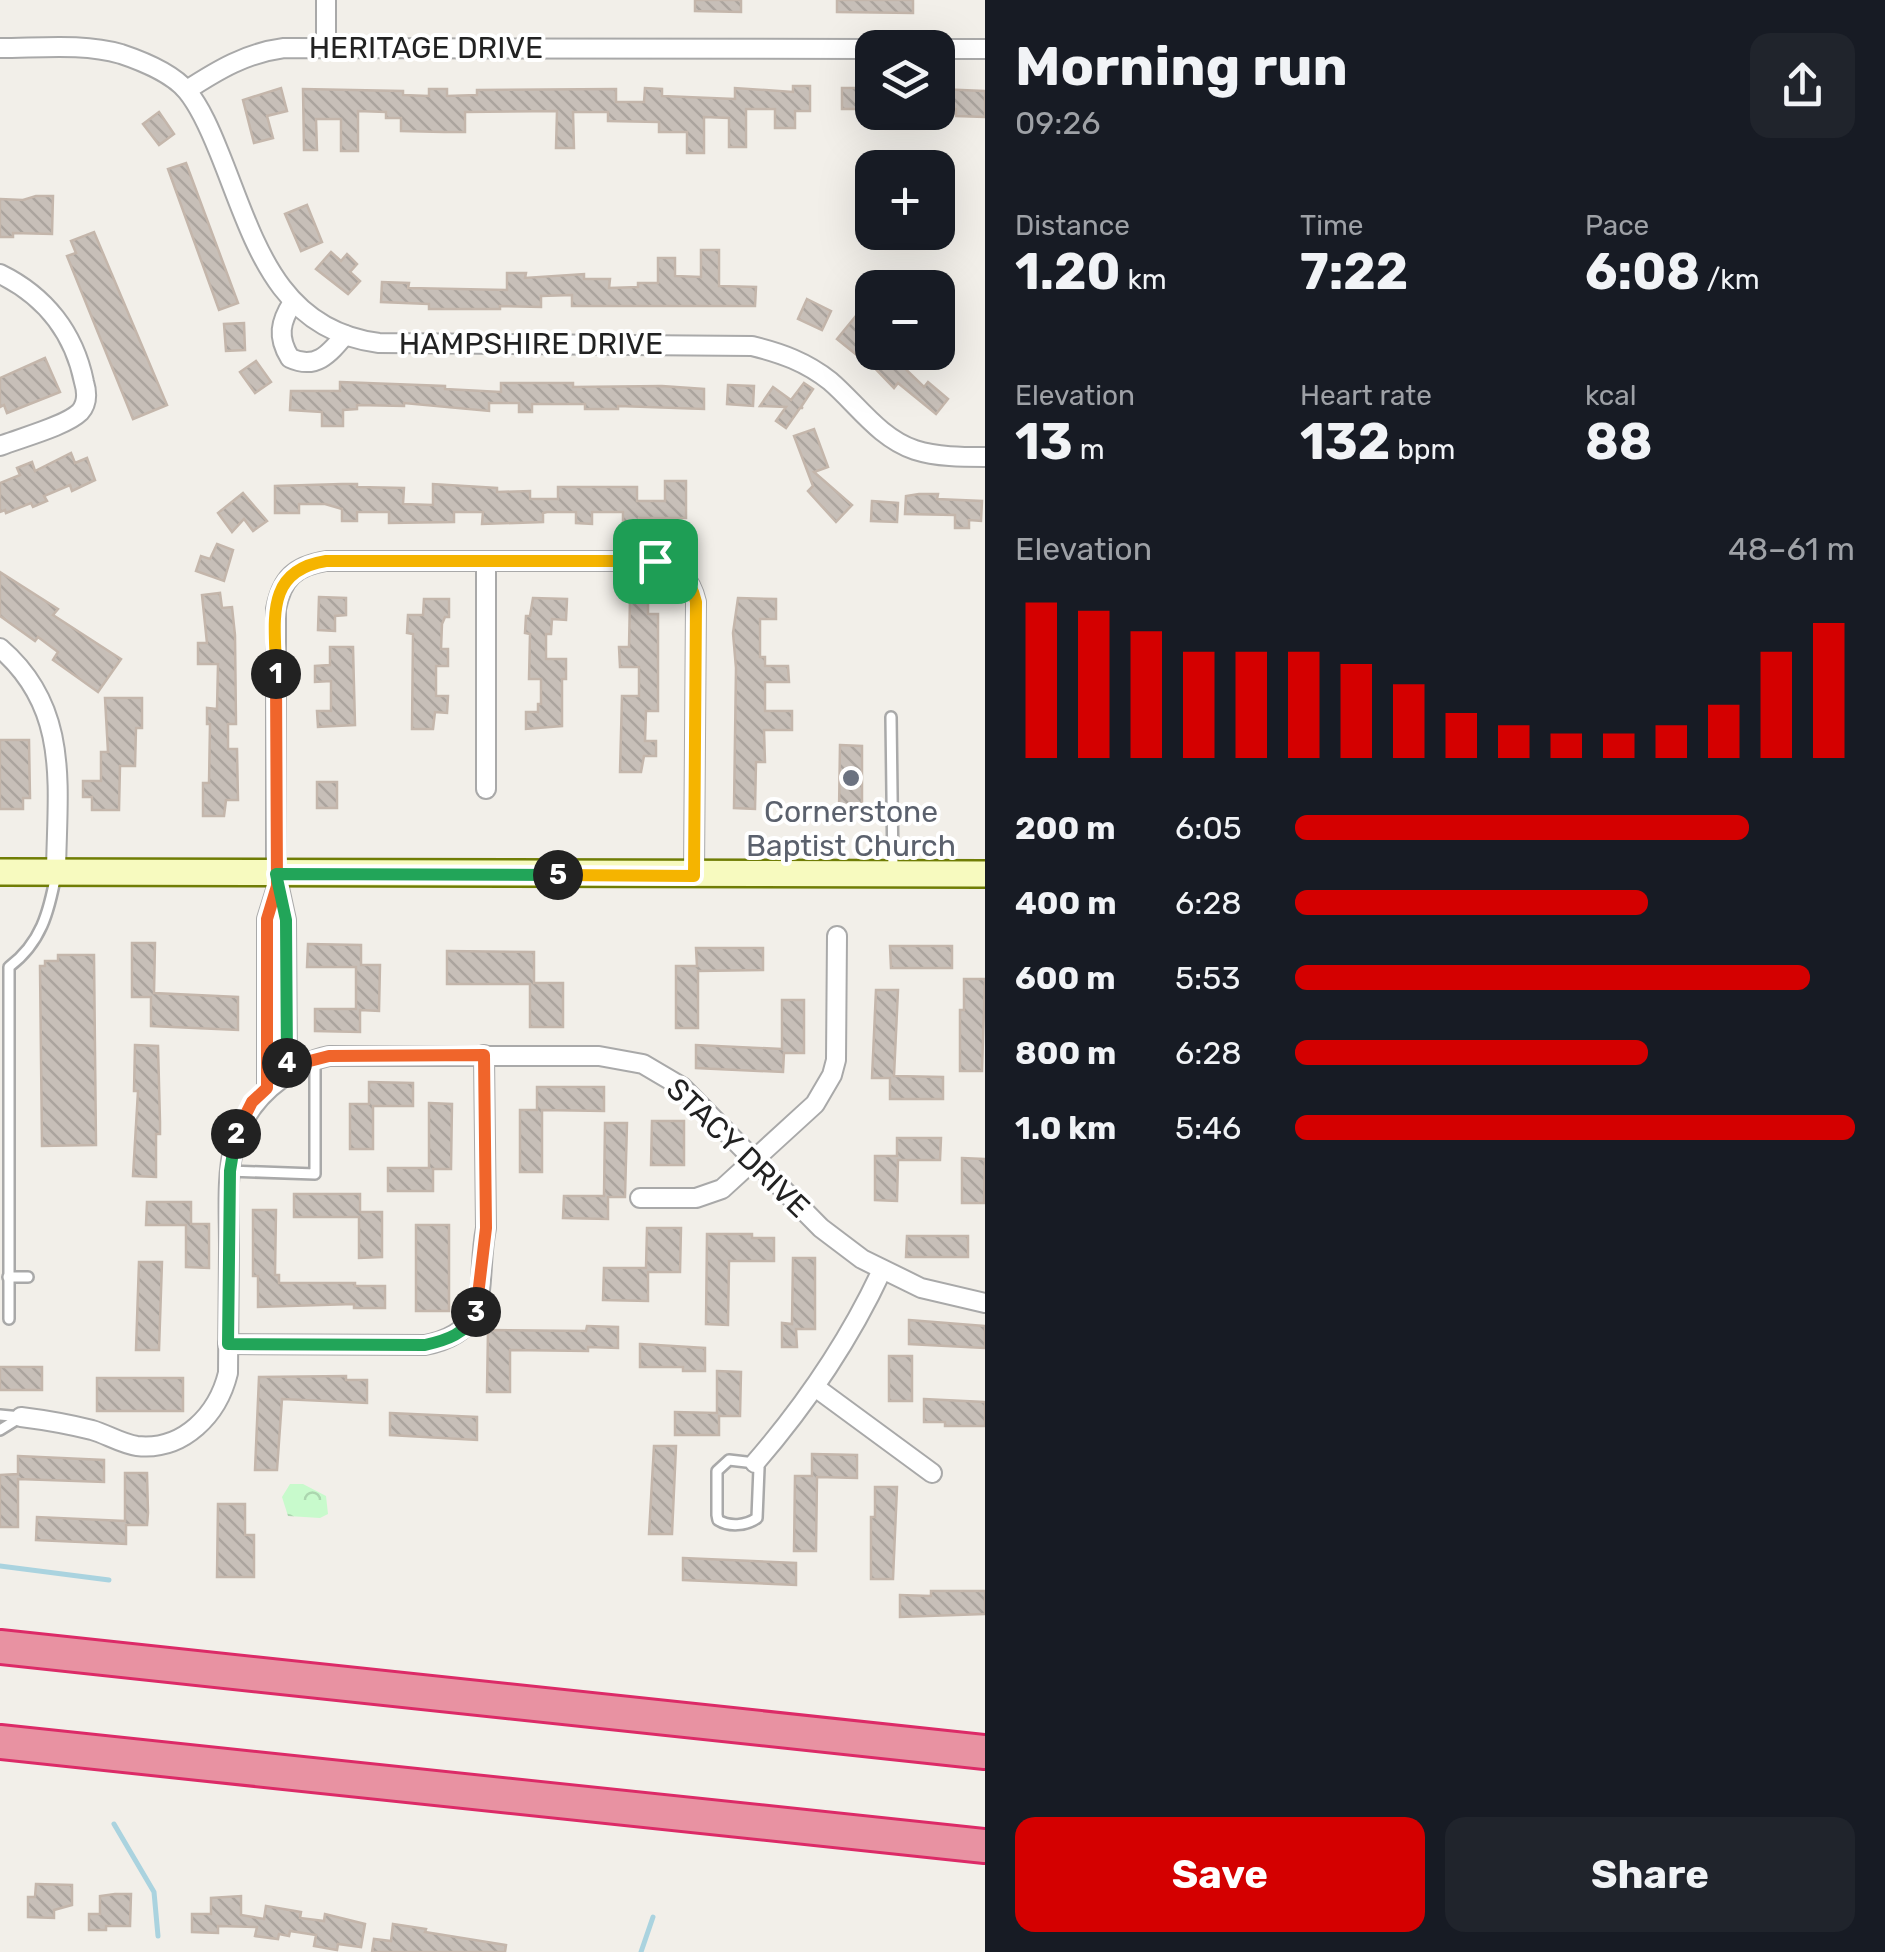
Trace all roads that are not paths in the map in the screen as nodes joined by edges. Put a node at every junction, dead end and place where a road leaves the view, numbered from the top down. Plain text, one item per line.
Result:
1 (326, 0) edge
2 (0, 48) edge
3 (326, 48) junction
4 (855, 49) edge
5 (955, 49) edge
6 (985, 49) edge
7 (187, 90) junction
8 (0, 274) edge
9 (292, 302) junction
10 (345, 335) junction
11 (0, 446) edge
12 (985, 457) edge
13 (486, 561) junction
14 (0, 648) edge
15 (892, 718) dead end
16 (486, 789) dead end
17 (0, 872) edge
18 (56, 872) junction
19 (893, 874) junction
20 (985, 874) edge
21 (694, 876) junction
22 (277, 880) junction
23 (837, 936) dead end
24 (267, 957) junction
25 (286, 957) junction
26 (484, 1055) junction
27 (316, 1058) junction
28 (287, 1074) junction
29 (267, 1088) junction
30 (755, 1160) junction
31 (230, 1171) junction
32 (640, 1198) dead end
33 (882, 1270) junction
34 (8, 1277) junction
35 (28, 1277) dead end
36 (985, 1303) edge
37 (8, 1319) dead end
38 (228, 1344) junction
39 (815, 1387) junction
40 (0, 1415) edge
41 (21, 1418) junction
42 (0, 1430) edge
43 (755, 1463) junction
44 (932, 1473) dead end
45 (0, 1647) edge
46 (0, 1742) edge
47 (985, 1752) edge
48 (985, 1846) edge

1 - 3 street
2 - 7 street
3 - 4 street, HERITAGE DRIVE
3 - 7 street, HERITAGE DRIVE
5 - 6 street
7 - 9 street, HAMPSHIRE DRIVE
8 - 11 street
9 - 10 street, HAMPSHIRE DRIVE
9 - 10 street
10 - 12 street, HAMPSHIRE DRIVE
13 - 16 street
13 - 21 street
13 - 22 street
14 - 18 street
15 - 19 lane
17 - 18 main road
18 - 22 main road
18 - 34 lane
19 - 20 main road
19 - 21 main road
21 - 22 main road
22 - 24 street
22 - 25 street
23 - 30 street
24 - 25 lane
24 - 29 street
25 - 28 street
26 - 27 street, STACY DRIVE
26 - 30 street, STACY DRIVE
26 - 38 street
27 - 28 street, STACY DRIVE
27 - 31 lane
28 - 29 street, STACY DRIVE
29 - 31 street, STACY DRIVE
30 - 32 street
30 - 33 street, STACY DRIVE
31 - 38 street, STACY DRIVE
33 - 36 street, STACY DRIVE
33 - 39 street
34 - 35 lane
34 - 37 lane
38 - 41 street, STACY DRIVE
39 - 43 street
39 - 44 street
40 - 41 lane
41 - 42 lane
43 - 43 lane
45 - 47 highway
46 - 48 highway

